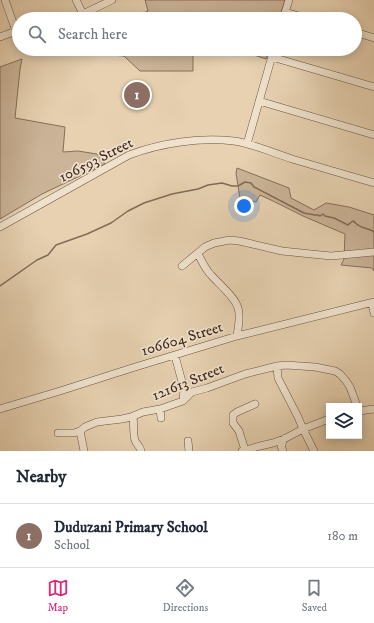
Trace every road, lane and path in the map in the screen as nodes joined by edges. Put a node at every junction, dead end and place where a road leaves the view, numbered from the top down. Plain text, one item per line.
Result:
1 (5, 0) edge
2 (76, 0) edge
3 (112, 0) edge
4 (289, 0) edge
5 (82, 12) edge
6 (91, 12) edge
7 (285, 12) edge
8 (12, 22) edge
9 (12, 33) edge
10 (362, 34) edge
11 (0, 37) edge
12 (374, 38) edge
13 (272, 57) joint
14 (374, 87) edge
15 (259, 101) junction
16 (374, 135) edge
17 (247, 144) junction
18 (374, 183) edge
19 (0, 227) edge
20 (374, 252) edge
21 (198, 254) junction
22 (182, 266) dead end
23 (373, 303) edge
24 (374, 313) edge
25 (237, 336) junction
26 (175, 356) junction
27 (277, 366) junction
28 (184, 389) junction
29 (192, 392) junction
30 (183, 401) junction
31 (357, 403) edge
32 (255, 404) dead end
33 (0, 409) edge
34 (160, 409) junction
35 (374, 409) edge
36 (362, 410) edge
37 (133, 416) junction
38 (161, 418) dead end
39 (326, 420) edge
40 (303, 429) junction
41 (80, 431) junction
42 (58, 434) dead end
43 (284, 439) junction
44 (188, 441) dead end
45 (84, 451) edge
46 (141, 451) edge
47 (190, 451) edge
48 (243, 451) edge
49 (283, 451) edge
50 (314, 451) edge

1 - 8 street
2 - 5 street
3 - 6 street
4 - 7 street
9 - 11 street
10 - 12 street
13 - 14 street
13 - 15 street
15 - 16 street
15 - 17 street
17 - 18 street, 106593 Street
17 - 19 street, 106593 Street
20 - 21 street
21 - 22 street
21 - 25 street
23 - 24 street
23 - 25 street, 106604 Street
25 - 26 street, 106604 Street
26 - 28 street
26 - 33 street, 106604 Street
27 - 29 street, 121613 Street
27 - 31 street, 121613 Street
27 - 40 street
28 - 29 street
28 - 30 street
29 - 30 street, 121613 Street
30 - 34 street, 121613 Street
32 - 48 street
34 - 37 street, 121613 Street
34 - 38 street
35 - 36 street
37 - 41 street, 121613 Street
37 - 46 street
39 - 40 street
40 - 43 street
40 - 50 street
41 - 42 street, 121613 Street
41 - 45 street
43 - 48 street
43 - 49 street
44 - 47 street

